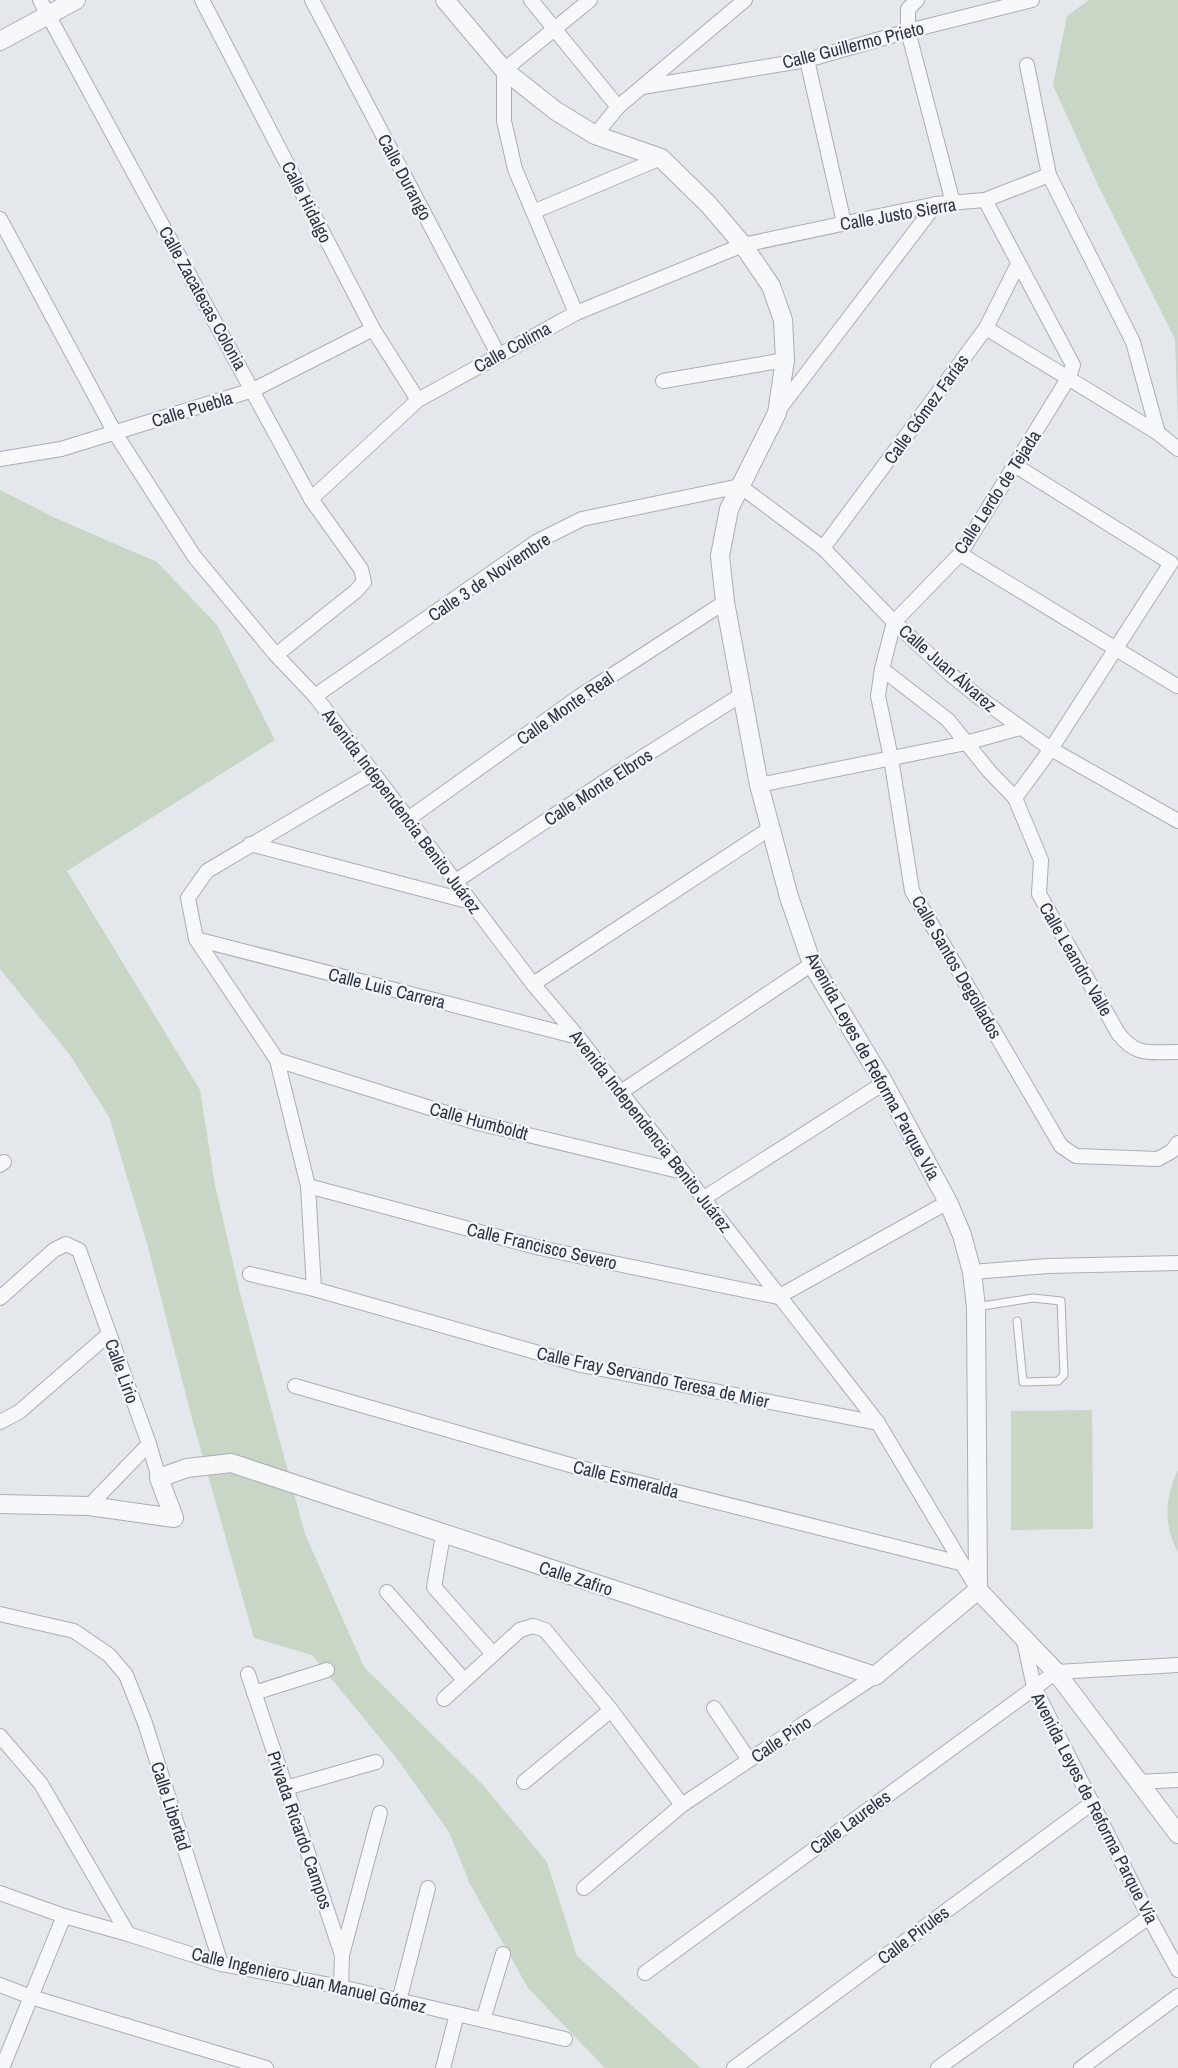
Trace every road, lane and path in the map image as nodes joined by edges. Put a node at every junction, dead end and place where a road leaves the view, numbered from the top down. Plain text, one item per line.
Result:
1 (76, 0) edge
2 (202, 0) edge
3 (312, 0) edge
4 (445, 0) edge
5 (531, 0) edge
6 (590, 0) edge
7 (744, 0) edge
8 (918, 0) edge
9 (1032, 0) edge
10 (44, 8) edge
11 (556, 29) junction
12 (908, 31) junction
13 (0, 41) edge
14 (807, 60) junction
15 (1027, 65) dead end
16 (504, 70) junction
17 (642, 87) junction
18 (618, 107) junction
19 (595, 135) junction
20 (662, 158) junction
21 (1049, 175) junction
22 (986, 200) junction
23 (953, 203) junction
24 (936, 204) junction
25 (533, 212) junction
26 (0, 219) edge
27 (844, 223) junction
28 (743, 245) junction
29 (1018, 264) junction
30 (576, 312) junction
31 (373, 328) junction
32 (986, 328) junction
33 (498, 354) junction
34 (785, 360) junction
35 (1069, 377) junction
36 (664, 381) dead end
37 (253, 390) junction
38 (418, 400) junction
39 (777, 413) junction
40 (115, 433) junction
41 (1158, 433) junction
42 (1178, 449) edge
43 (0, 459) edge
44 (1016, 466) junction
45 (740, 486) junction
46 (311, 499) junction
47 (823, 548) junction
48 (960, 554) junction
49 (725, 602) junction
50 (894, 622) junction
51 (1115, 648) junction
52 (276, 655) junction
53 (882, 669) junction
54 (1177, 686) edge
55 (315, 696) junction
56 (741, 696) junction
57 (1020, 728) junction
58 (966, 743) junction
59 (1051, 749) junction
60 (891, 758) junction
61 (373, 773) junction
62 (759, 785) junction
63 (1015, 798) junction
64 (408, 819) junction
65 (1178, 820) edge
66 (772, 828) junction
67 (250, 844) junction
68 (456, 881) junction
69 (471, 902) junction
70 (196, 939) junction
71 (812, 964) junction
72 (533, 984) junction
73 (578, 1037) junction
74 (1178, 1052) edge
75 (277, 1060) junction
76 (884, 1083) junction
77 (620, 1092) junction
78 (1178, 1143) edge
79 (683, 1172) junction
80 (308, 1186) junction
81 (704, 1198) junction
82 (948, 1202) junction
83 (1178, 1263) edge
84 (972, 1272) junction
85 (250, 1274) dead end
86 (314, 1289) junction
87 (778, 1297) junction
88 (0, 1298) edge
89 (976, 1307) junction
90 (1016, 1321) dead end
91 (109, 1334) junction
92 (295, 1386) dead end
93 (0, 1422) edge
94 (878, 1423) junction
95 (149, 1444) junction
96 (159, 1478) junction
97 (0, 1504) edge
98 (89, 1506) junction
99 (443, 1535) junction
100 (960, 1563) junction
101 (978, 1590) junction
102 (387, 1592) dead end
103 (0, 1614) edge
104 (1024, 1641) junction
105 (493, 1654) junction
106 (1178, 1664) edge
107 (327, 1670) dead end
108 (1056, 1672) junction
109 (248, 1674) dead end
110 (874, 1676) junction
111 (464, 1680) junction
112 (1034, 1687) junction
113 (254, 1693) junction
114 (444, 1699) dead end
115 (714, 1708) dead end
116 (611, 1710) junction
117 (0, 1736) edge
118 (749, 1760) junction
119 (376, 1762) dead end
120 (1178, 1780) edge
121 (524, 1782) dead end
122 (1138, 1782) junction
123 (286, 1788) junction
124 (1092, 1803) junction
125 (682, 1805) junction
126 (380, 1813) dead end
127 (1178, 1834) edge
128 (428, 1888) dead end
129 (584, 1888) dead end
130 (0, 1893) edge
131 (64, 1916) junction
132 (1149, 1918) junction
133 (128, 1934) junction
134 (503, 1954) dead end
135 (342, 1955) junction
136 (221, 1964) junction
137 (1178, 1970) edge
138 (644, 1973) dead end
139 (0, 1985) edge
140 (341, 1987) junction
141 (1178, 1996) edge
142 (31, 1997) junction
143 (399, 2001) junction
144 (457, 2014) junction
145 (483, 2020) junction
146 (565, 2039) dead end
147 (2, 2068) edge
148 (266, 2068) edge
149 (443, 2068) edge
150 (734, 2068) edge
151 (938, 2068) edge
152 (1082, 2068) edge

1 - 10 street
2 - 31 street, Calle Hidalgo
3 - 33 street, Calle Durango
4 - 16 street, Avenida Leyes de Reforma Parque Vía
5 - 11 street
6 - 11 street
7 - 17 street
8 - 12 street
9 - 12 street, Calle Guillermo Prieto
10 - 13 street
10 - 37 street, Calle Zacatecas Colonia
11 - 16 street
11 - 18 street
12 - 14 street, Calle Guillermo Prieto
12 - 23 street
14 - 17 street, Calle Guillermo Prieto
14 - 27 street
15 - 21 street
16 - 19 street, Avenida Leyes de Reforma Parque Vía
16 - 25 street
17 - 18 street
18 - 19 street
19 - 20 street, Avenida Leyes de Reforma Parque Vía
20 - 25 street
20 - 28 street, Avenida Leyes de Reforma Parque Vía
21 - 22 street, Calle Justo Sierra
21 - 41 street
22 - 23 street, Calle Justo Sierra
22 - 29 street
23 - 24 street, Calle Justo Sierra
24 - 27 street, Calle Justo Sierra
24 - 39 street
25 - 30 street
26 - 40 street, Avenida Independencia Benito Juárez
27 - 28 street, Calle Justo Sierra
28 - 30 street, Calle Colima
28 - 34 street, Avenida Leyes de Reforma Parque Vía
29 - 32 street, Calle Gómez Farías
29 - 35 street
30 - 33 street, Calle Colima
31 - 37 street, Calle Puebla
31 - 38 street, Calle Hidalgo
32 - 35 street
32 - 47 street, Calle Gómez Farías
33 - 38 street, Calle Colima
34 - 36 street
34 - 39 street, Avenida Leyes de Reforma Parque Vía
35 - 41 street
35 - 44 street, Calle Lerdo de Tejada
37 - 40 street, Calle Puebla
37 - 46 street, Calle Zacatecas Colonia
38 - 46 street, Calle Colima
39 - 45 street, Avenida Leyes de Reforma Parque Vía
40 - 43 street, Calle Puebla
40 - 52 street, Avenida Independencia Benito Juárez
41 - 42 street
44 - 48 street, Calle Lerdo de Tejada
44 - 51 street
45 - 47 street, Calle Juan Álvarez
45 - 49 street, Avenida Leyes de Reforma Parque Vía
45 - 55 street, Calle 3 de Noviembre
46 - 52 street, Calle Zacatecas Colonia
47 - 50 street, Calle Juan Álvarez
48 - 50 street, Calle Lerdo de Tejada
48 - 51 street
49 - 56 street, Avenida Leyes de Reforma Parque Vía
49 - 64 street, Calle Monte Real
50 - 53 street, Calle Santos Degollados
50 - 57 street, Calle Juan Álvarez
51 - 54 street
51 - 59 street
52 - 55 street, Avenida Independencia Benito Juárez
53 - 58 street, Calle Leandro Valle
53 - 60 street, Calle Santos Degollados
55 - 61 street, Avenida Independencia Benito Juárez
56 - 62 street, Avenida Leyes de Reforma Parque Vía
56 - 68 street, Calle Monte Elbros
57 - 58 street
57 - 59 street, Calle Juan Álvarez
58 - 60 street
58 - 63 street, Calle Leandro Valle
59 - 63 street
59 - 65 street, Calle Juan Álvarez
60 - 62 street
60 - 78 street, Calle Santos Degollados
61 - 64 street, Avenida Independencia Benito Juárez
61 - 67 street
62 - 66 street, Avenida Leyes de Reforma Parque Vía
63 - 74 street, Calle Leandro Valle
64 - 68 street, Avenida Independencia Benito Juárez
66 - 71 street, Avenida Leyes de Reforma Parque Vía
66 - 72 street
67 - 69 street
67 - 70 street
68 - 69 street, Avenida Independencia Benito Juárez
69 - 72 street, Avenida Independencia Benito Juárez
70 - 73 street, Calle Luis Carrera
70 - 75 street
71 - 76 street, Avenida Leyes de Reforma Parque Vía
71 - 77 street
72 - 73 street, Avenida Independencia Benito Juárez
73 - 77 street, Avenida Independencia Benito Juárez
75 - 79 street, Calle Humboldt
75 - 80 street
76 - 81 street
76 - 82 street, Avenida Leyes de Reforma Parque Vía
77 - 79 street, Avenida Independencia Benito Juárez
79 - 81 street, Avenida Independencia Benito Juárez
80 - 86 street
80 - 87 street, Calle Francisco Severo
81 - 87 street, Avenida Independencia Benito Juárez
82 - 84 street, Avenida Leyes de Reforma Parque Vía
82 - 87 street
83 - 84 street
84 - 89 street, Avenida Leyes de Reforma Parque Vía
85 - 86 street, Calle Fray Servando Teresa de Mier
86 - 94 street, Calle Fray Servando Teresa de Mier
87 - 94 street, Avenida Independencia Benito Juárez
88 - 91 street, Calle Lirio
89 - 90 lane
89 - 101 street, Avenida Leyes de Reforma Parque Vía
91 - 93 street
91 - 95 street, Calle Lirio
92 - 100 street, Calle Esmeralda
94 - 100 street, Avenida Independencia Benito Juárez
95 - 96 street, Calle Lirio
95 - 98 street
96 - 98 street, Calle Lirio
96 - 99 street, Calle Zafiro
97 - 98 street
99 - 105 street
99 - 110 street, Calle Zafiro
100 - 101 street, Avenida Independencia Benito Juárez
101 - 104 street, Avenida Independencia Benito Juárez
101 - 110 street, Calle Pino
102 - 111 street
103 - 136 street, Calle Libertad
104 - 108 street, Avenida Independencia Benito Juárez
104 - 112 street, Avenida Leyes de Reforma Parque Vía
105 - 111 street
105 - 116 street
106 - 108 street
107 - 113 street
108 - 112 street, Calle Laureles
108 - 122 street, Avenida Independencia Benito Juárez
109 - 113 street, Privada Ricardo Campos
110 - 118 street, Calle Pino
111 - 114 street
112 - 124 street, Avenida Leyes de Reforma Parque Vía
112 - 138 street, Calle Laureles
113 - 123 street, Privada Ricardo Campos
115 - 118 street
116 - 121 street
116 - 125 street
117 - 133 street
118 - 125 street, Calle Pino
119 - 123 street
120 - 122 street
122 - 127 street, Avenida Independencia Benito Juárez
123 - 135 street, Privada Ricardo Campos
124 - 132 street, Avenida Leyes de Reforma Parque Vía
124 - 150 street, Calle Pirules
125 - 129 street, Calle Pino
126 - 135 street
128 - 143 street
130 - 131 street, Calle Ingeniero Juan Manuel Gómez
131 - 133 street, Calle Ingeniero Juan Manuel Gómez
131 - 142 street
132 - 137 street, Avenida Leyes de Reforma Parque Vía
132 - 151 street
133 - 136 street, Calle Ingeniero Juan Manuel Gómez
134 - 145 street
135 - 140 street, Privada Ricardo Campos
136 - 140 street, Calle Ingeniero Juan Manuel Gómez
139 - 142 street
140 - 143 street, Calle Ingeniero Juan Manuel Gómez
141 - 152 street
142 - 147 street
142 - 148 street
143 - 144 street, Calle Ingeniero Juan Manuel Gómez
144 - 145 street, Calle Ingeniero Juan Manuel Gómez
144 - 149 street
145 - 146 street, Calle Ingeniero Juan Manuel Gómez

